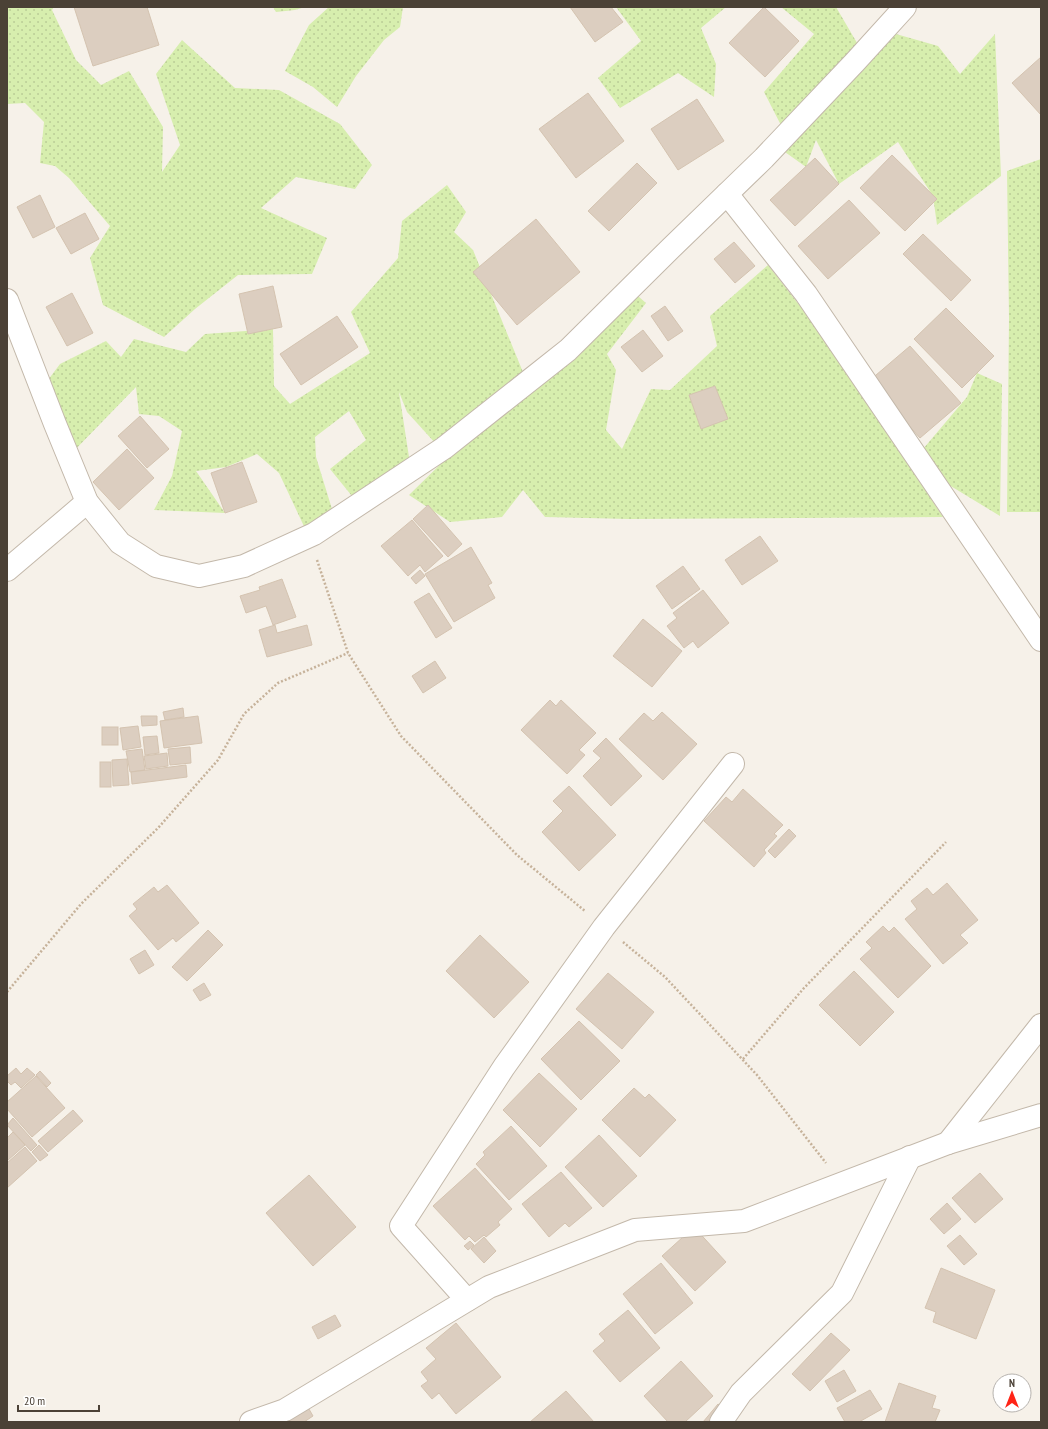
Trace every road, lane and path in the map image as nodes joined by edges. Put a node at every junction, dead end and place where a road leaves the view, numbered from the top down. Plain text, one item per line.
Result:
1 (905, 7) edge
2 (727, 194) junction
3 (7, 300) edge
4 (87, 502) junction
5 (309, 537) junction
6 (7, 570) edge
7 (1041, 640) edge
8 (348, 653) junction
9 (732, 764) dead end
10 (946, 842) dead end
11 (604, 927) junction
12 (7, 992) edge
13 (1041, 1026) edge
14 (742, 1059) junction
15 (1041, 1115) edge
16 (948, 1143) junction
17 (910, 1157) junction
18 (842, 1183) junction
19 (467, 1300) junction
20 (251, 1422) edge
21 (721, 1422) edge

1 - 2 street
2 - 5 street
2 - 7 street
3 - 4 street
4 - 5 street
4 - 6 street
5 - 8 path
8 - 11 path
8 - 12 path
9 - 11 street
10 - 14 path
11 - 14 path
11 - 19 street
13 - 16 street
14 - 18 path
15 - 16 street
16 - 17 street
17 - 18 street
17 - 21 street
18 - 19 street
19 - 20 street

